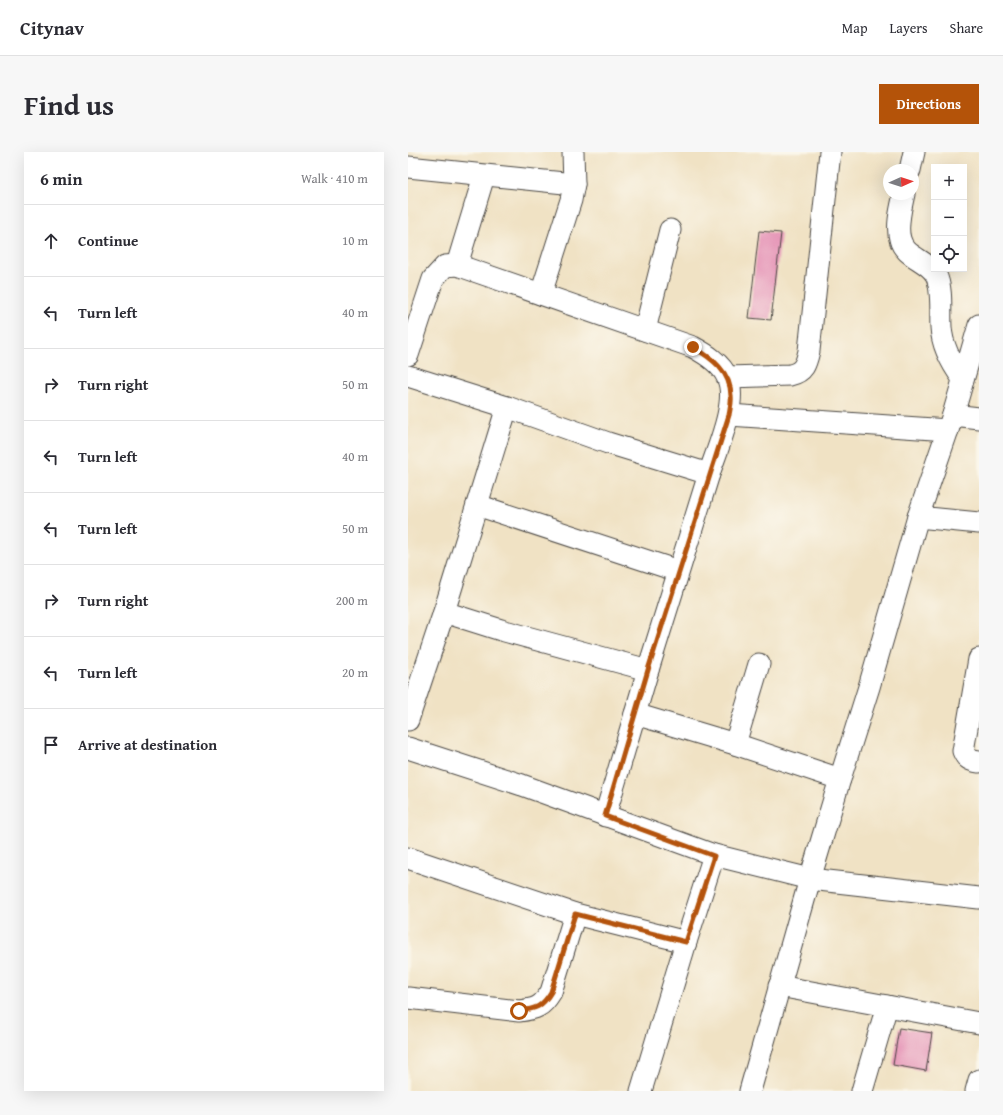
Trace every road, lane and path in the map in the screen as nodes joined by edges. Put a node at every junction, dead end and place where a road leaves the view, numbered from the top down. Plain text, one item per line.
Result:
1 (573, 152) edge
2 (830, 152) edge
3 (914, 152) edge
4 (911, 164) edge
5 (408, 167) edge
6 (484, 176) junction
7 (574, 184) junction
8 (903, 200) edge
9 (670, 230) dead end
10 (457, 265) junction
11 (541, 294) junction
12 (979, 325) edge
13 (645, 330) junction
14 (408, 355) edge
15 (408, 376) edge
16 (728, 377) junction
17 (963, 379) junction
18 (507, 407) junction
19 (729, 415) junction
20 (979, 418) edge
21 (950, 423) junction
22 (709, 474) junction
23 (477, 505) junction
24 (918, 517) junction
25 (979, 523) edge
26 (678, 571) junction
27 (444, 612) junction
28 (979, 659) edge
29 (759, 664) dead end
30 (648, 670) junction
31 (635, 714) junction
32 (408, 720) edge
33 (735, 744) junction
34 (408, 748) edge
35 (979, 762) edge
36 (840, 779) junction
37 (605, 816) junction
38 (714, 856) junction
39 (408, 858) edge
40 (810, 879) junction
41 (979, 898) edge
42 (575, 914) junction
43 (686, 942) junction
44 (779, 986) junction
45 (408, 998) edge
46 (887, 1006) junction
47 (979, 1023) edge
48 (979, 1080) edge
49 (641, 1091) edge
50 (750, 1091) edge
51 (862, 1091) edge
52 (976, 1091) edge

1 - 7 street
2 - 16 street
3 - 4 street
5 - 6 street
6 - 7 street
6 - 10 street
7 - 11 street
8 - 17 street
9 - 13 street
10 - 11 street
10 - 14 street
11 - 13 street
12 - 17 street
13 - 16 street
15 - 18 street
16 - 19 street
17 - 21 street
18 - 22 street
18 - 23 street
19 - 21 street
19 - 22 street
20 - 21 street
21 - 24 street
22 - 26 street
23 - 26 street
23 - 27 street
24 - 25 street
24 - 36 street
26 - 30 street
27 - 30 street
27 - 32 street
28 - 35 street
29 - 33 street
30 - 31 street
31 - 33 street
31 - 37 street
33 - 36 street
34 - 37 street
36 - 40 street
37 - 38 street
38 - 40 street
38 - 43 street
39 - 42 street
40 - 41 street
40 - 44 street
42 - 43 street
42 - 45 street
43 - 49 street
44 - 46 street
44 - 50 street
46 - 47 street
46 - 51 street
48 - 52 street

